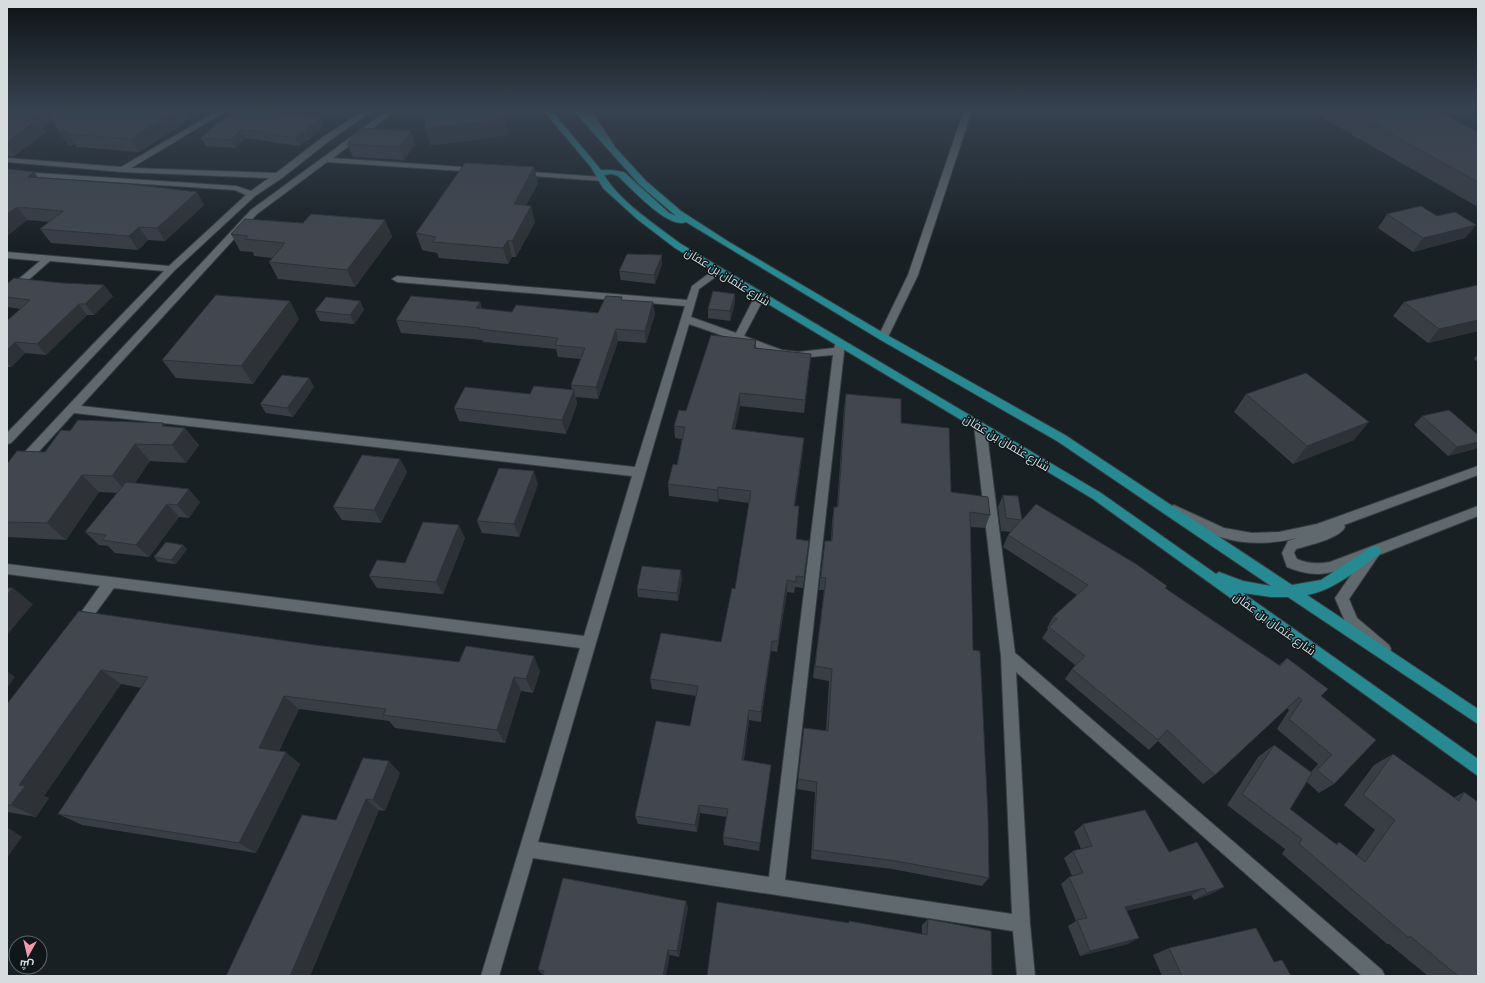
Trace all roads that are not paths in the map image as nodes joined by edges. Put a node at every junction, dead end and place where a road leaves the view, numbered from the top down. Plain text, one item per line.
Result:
1 (146, 156) edge
2 (305, 156) edge
3 (332, 156) edge
4 (584, 156) edge
5 (619, 156) edge
6 (953, 156) edge
7 (7, 160) edge
8 (326, 160) junction
9 (122, 170) junction
10 (484, 171) edge
11 (507, 172) edge
12 (7, 173) edge
13 (279, 176) junction
14 (600, 176) junction
15 (252, 194) junction
16 (708, 232) junction
17 (7, 255) edge
18 (48, 258) junction
19 (171, 269) junction
20 (718, 271) junction
21 (397, 280) dead end
22 (7, 294) edge
23 (760, 296) junction
24 (690, 303) junction
25 (686, 319) junction
26 (883, 337) junction
27 (738, 338) junction
28 (840, 347) junction
29 (71, 409) junction
30 (980, 426) junction
31 (7, 440) edge
32 (1478, 470) edge
33 (639, 472) junction
34 (7, 478) edge
35 (1161, 504) junction
36 (1478, 511) edge
37 (1364, 512) junction
38 (1375, 551) junction
39 (1193, 564) junction
40 (7, 569) edge
41 (110, 583) junction
42 (1291, 592) junction
43 (72, 634) edge
44 (588, 643) junction
45 (1008, 656) junction
46 (1420, 679) junction
47 (1478, 717) edge
48 (1478, 768) edge
49 (527, 849) junction
50 (776, 887) junction
51 (1020, 924) junction
52 (1372, 974) edge
53 (490, 976) edge
54 (1026, 976) edge

1 - 9 street
2 - 13 street
3 - 8 street
4 - 14 main road, شارع عثمان بن عفان
5 - 16 main road
6 - 26 street
7 - 9 street
8 - 10 street
8 - 29 street
9 - 13 street
11 - 14 street
12 - 15 street
13 - 15 street
14 - 16 main road
14 - 20 main road, شارع عثمان بن عفان
15 - 19 street
16 - 26 main road
17 - 18 street
18 - 19 street
18 - 22 street
19 - 31 street
20 - 23 main road, شارع عثمان بن عفان
20 - 24 street
21 - 24 street
23 - 27 street
23 - 28 main road, شارع عثمان بن عفان
24 - 25 street
25 - 27 street
25 - 33 street
26 - 35 main road
27 - 28 street
28 - 30 main road, شارع عثمان بن عفان
28 - 50 street
29 - 33 street
29 - 34 street
30 - 39 main road, شارع عثمان بن عفان
30 - 45 street
32 - 37 street
33 - 44 street
35 - 37 street
35 - 42 main road
36 - 38 street
37 - 38 street
38 - 42 main road
38 - 46 street
39 - 42 main road
39 - 48 main road, شارع عثمان بن عفان
40 - 41 street
41 - 43 street
41 - 44 street
42 - 46 main road
44 - 49 street
45 - 51 street
45 - 52 street
46 - 47 main road
49 - 50 street
49 - 53 street
50 - 51 street
51 - 54 street

